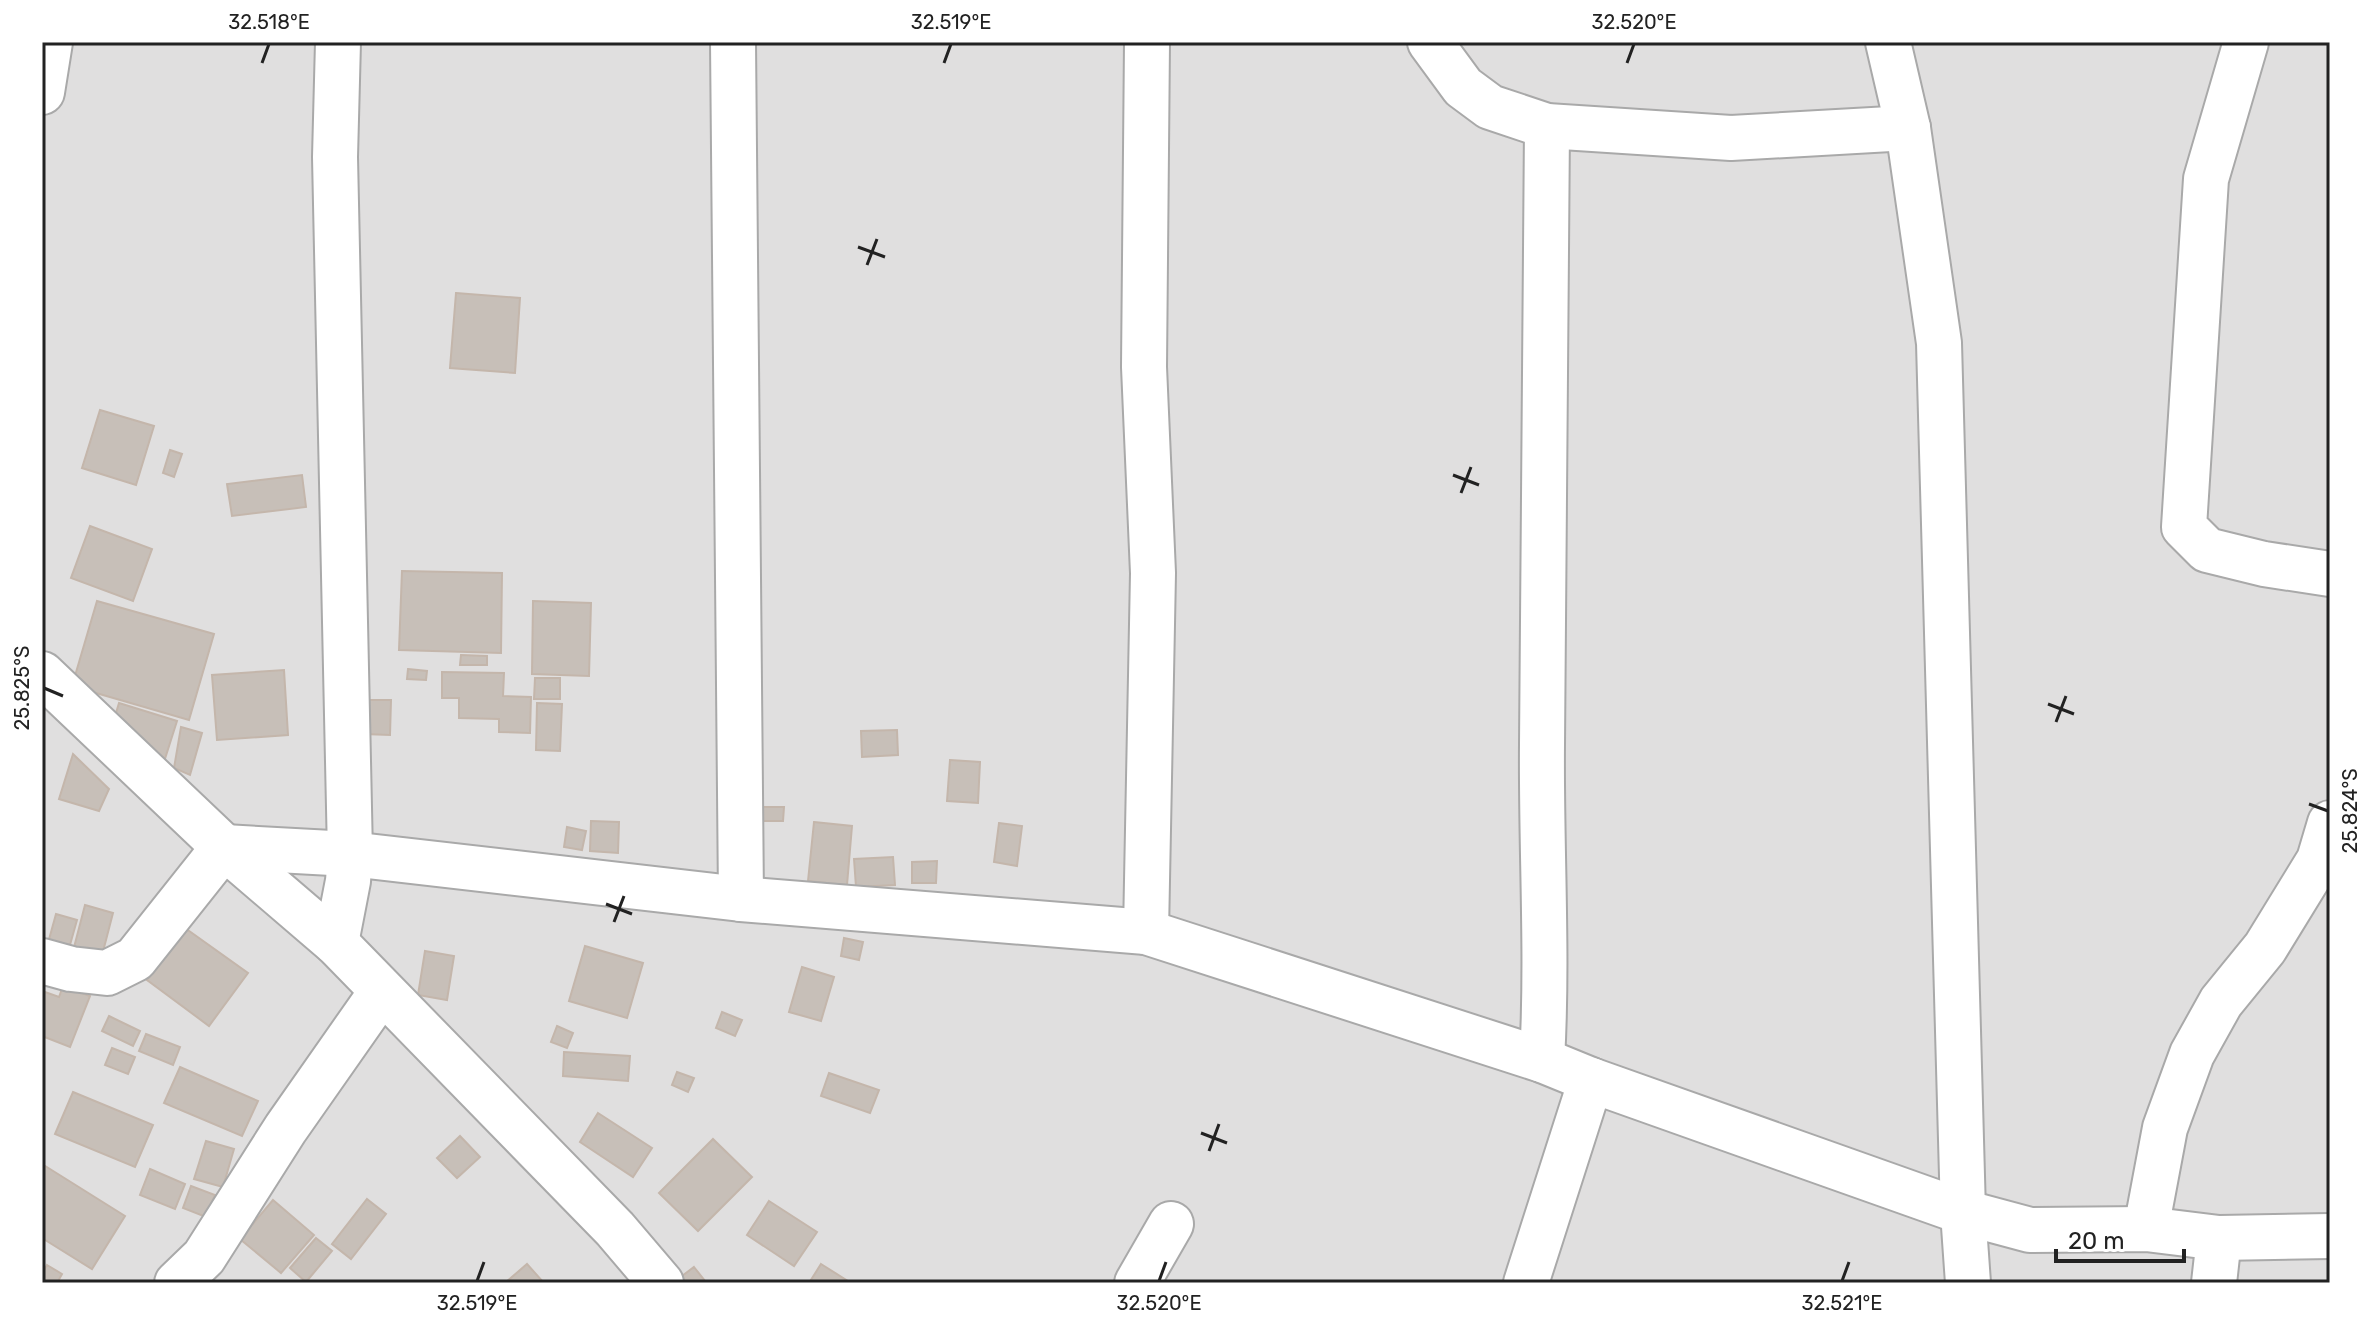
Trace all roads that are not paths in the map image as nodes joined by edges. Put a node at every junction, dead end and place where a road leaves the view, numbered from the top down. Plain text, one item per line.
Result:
1 (50, 42) edge
2 (338, 42) edge
3 (733, 42) edge
4 (1147, 42) edge
5 (1430, 42) edge
6 (1888, 42) edge
7 (2246, 42) edge
8 (42, 92) edge
9 (1547, 126) junction
10 (1908, 128) junction
11 (2330, 574) edge
12 (42, 674) edge
13 (2330, 823) edge
14 (224, 847) junction
15 (350, 854) junction
16 (741, 899) junction
17 (1146, 932) junction
18 (336, 943) junction
19 (42, 961) edge
20 (382, 991) junction
21 (1542, 1060) junction
22 (1591, 1080) junction
23 (1963, 1212) junction
24 (1171, 1224) dead end
25 (2146, 1229) junction
26 (2330, 1236) edge
27 (2219, 1238) junction
28 (177, 1283) edge
29 (661, 1283) edge
30 (1137, 1283) edge
31 (1526, 1283) edge
32 (1968, 1283) edge
33 (2214, 1283) edge

1 - 8 street
2 - 15 street
3 - 16 street
4 - 17 street
5 - 9 street
6 - 10 street
7 - 11 street
9 - 10 street
9 - 21 street
10 - 23 street
12 - 14 street
13 - 25 street
14 - 15 street
14 - 18 street
14 - 19 street
15 - 16 street
15 - 18 street
16 - 17 street
17 - 21 street
18 - 20 street
20 - 28 street
20 - 29 street
21 - 22 street
22 - 23 street
22 - 31 street
23 - 25 street
23 - 32 street
24 - 30 street
25 - 27 street
26 - 27 street
27 - 33 street

